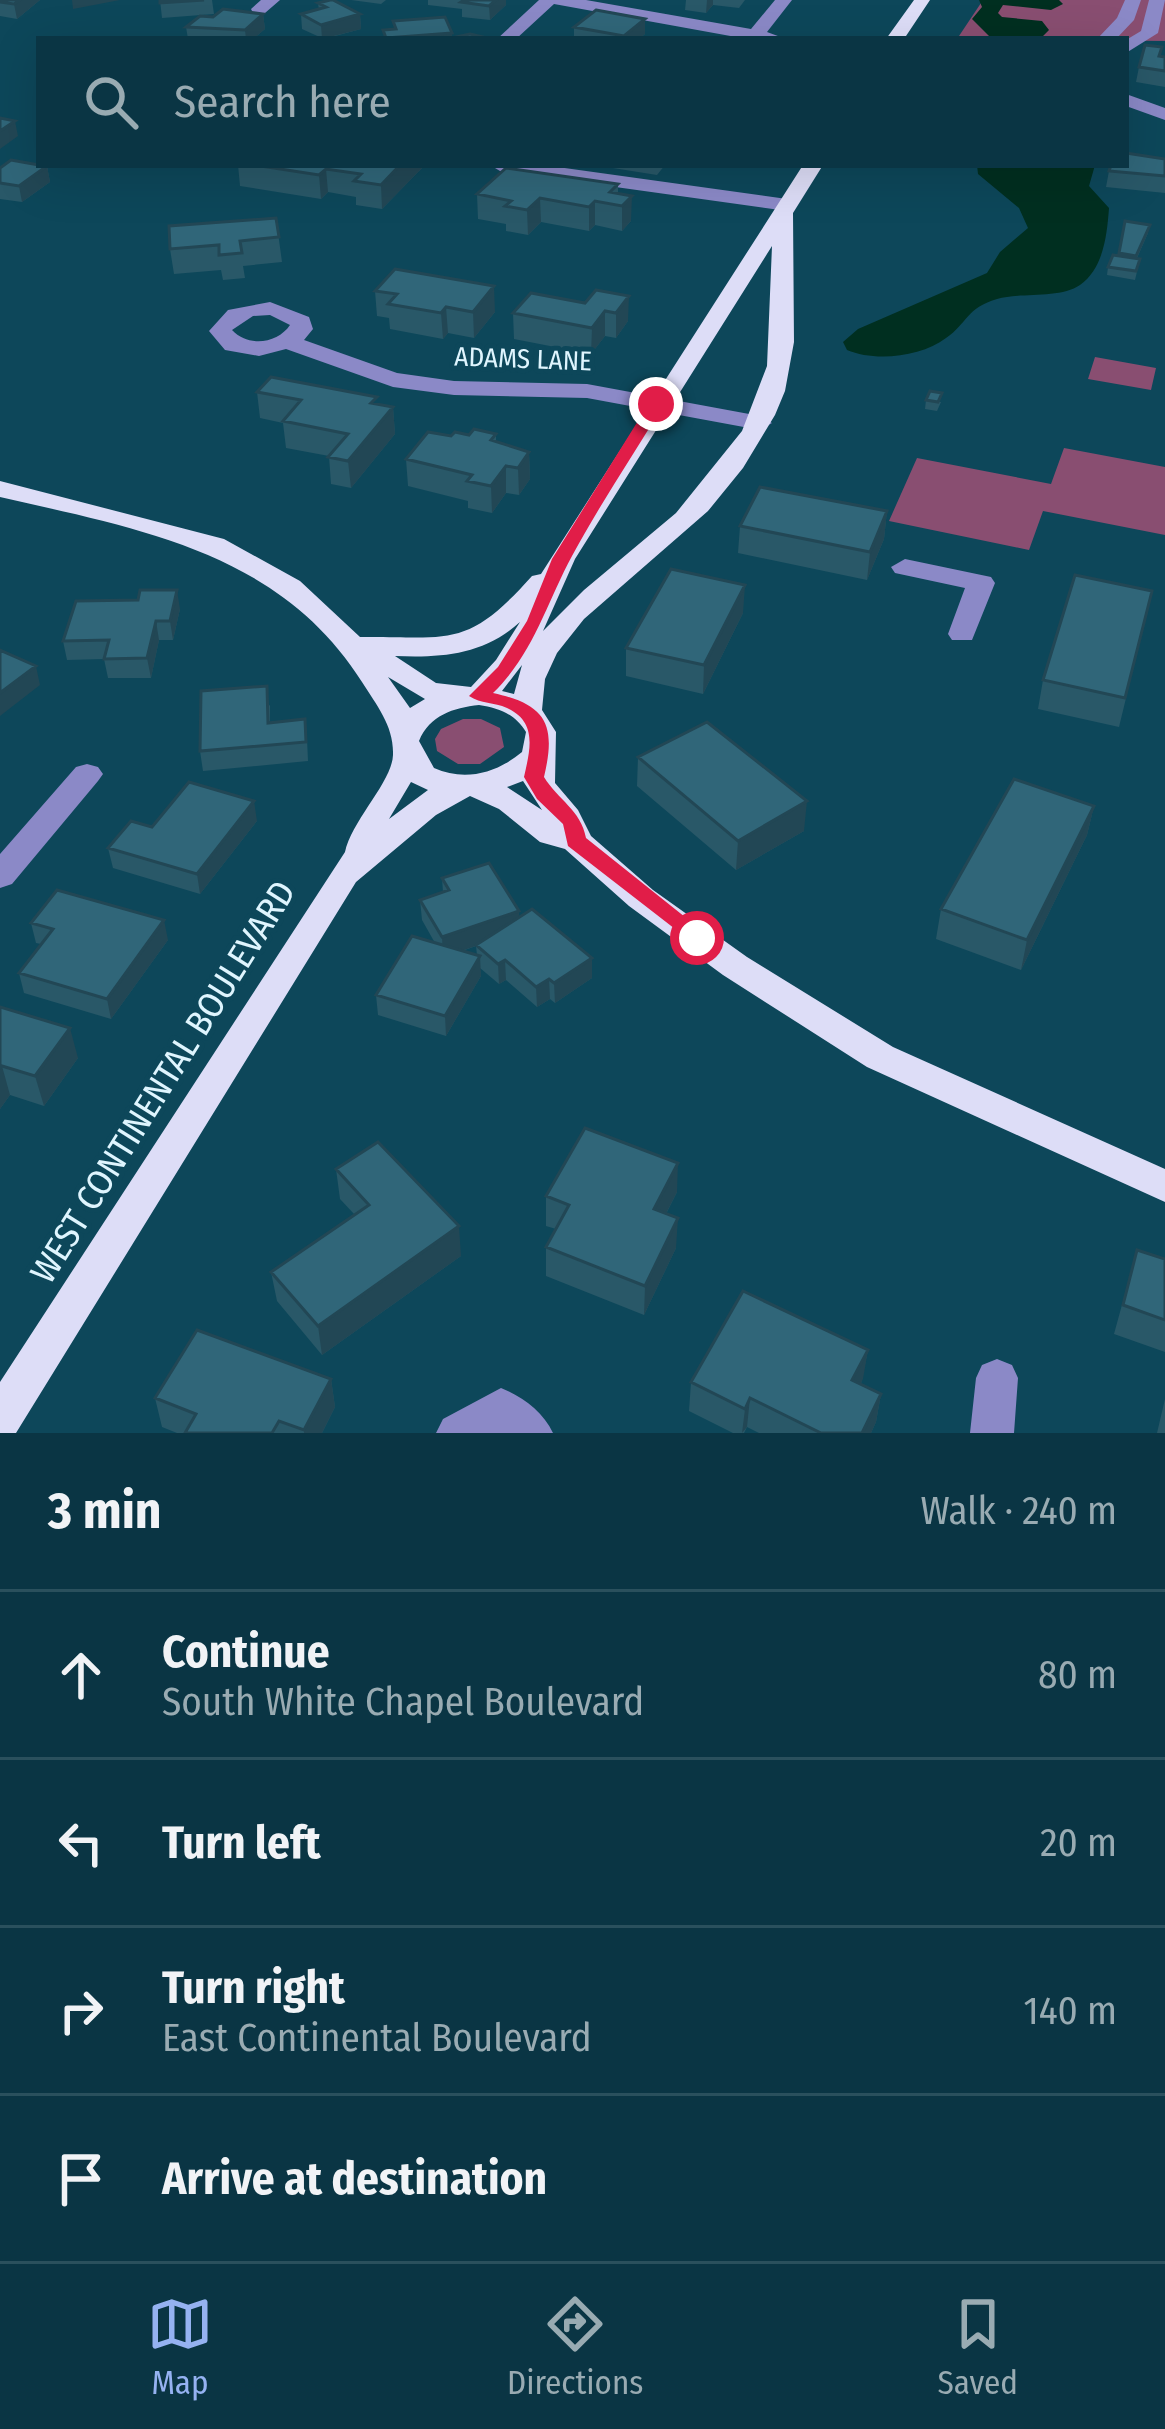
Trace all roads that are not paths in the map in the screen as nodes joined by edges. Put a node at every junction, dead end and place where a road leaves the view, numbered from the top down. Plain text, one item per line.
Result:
1 (553, 0) edge
2 (784, 0) edge
3 (922, 0) edge
4 (1132, 0) edge
5 (1157, 0) edge
6 (510, 36) edge
7 (755, 36) joint
8 (897, 36) edge
9 (1109, 36) edge
10 (1129, 46) edge
11 (1129, 101) edge
12 (1165, 114) edge
13 (519, 168) edge
14 (811, 168) edge
15 (783, 209) junction
16 (288, 342) dead end
17 (656, 404) junction
18 (760, 422) junction
19 (0, 489) edge
20 (561, 559) junction
21 (905, 567) dead end
22 (962, 634) dead end
23 (358, 650) junction
24 (469, 696) junction
25 (527, 712) junction
26 (406, 745) junction
27 (537, 756) junction
28 (87, 774) dead end
29 (470, 786) junction
30 (576, 841) junction
31 (361, 852) junction
32 (0, 876) edge
33 (1165, 1186) edge
34 (997, 1378) dead end
35 (0, 1420) edge
36 (516, 1420) edge
37 (458, 1433) edge
38 (992, 1433) edge

1 - 6 street
1 - 7 street
2 - 7 street
3 - 8 main road
4 - 9 street
5 - 10 street
11 - 12 street
13 - 15 street
14 - 15 main road
15 - 17 main road
15 - 18 main road
16 - 17 street, ADAMS LANE
17 - 18 street, ADAMS LANE
17 - 20 main road
18 - 25 main road
19 - 23 main road
20 - 23 main road
20 - 24 main road
21 - 22 street
23 - 24 main road
23 - 26 main road
24 - 25 main road
24 - 26 main road
25 - 27 main road
26 - 29 main road
26 - 31 main road, WEST CONTINENTAL BOULEVARD
27 - 29 main road
27 - 30 main road
28 - 32 street
29 - 30 main road
29 - 31 main road, WEST CONTINENTAL BOULEVARD
30 - 33 main road
31 - 35 main road, WEST CONTINENTAL BOULEVARD
34 - 38 street
36 - 37 street

